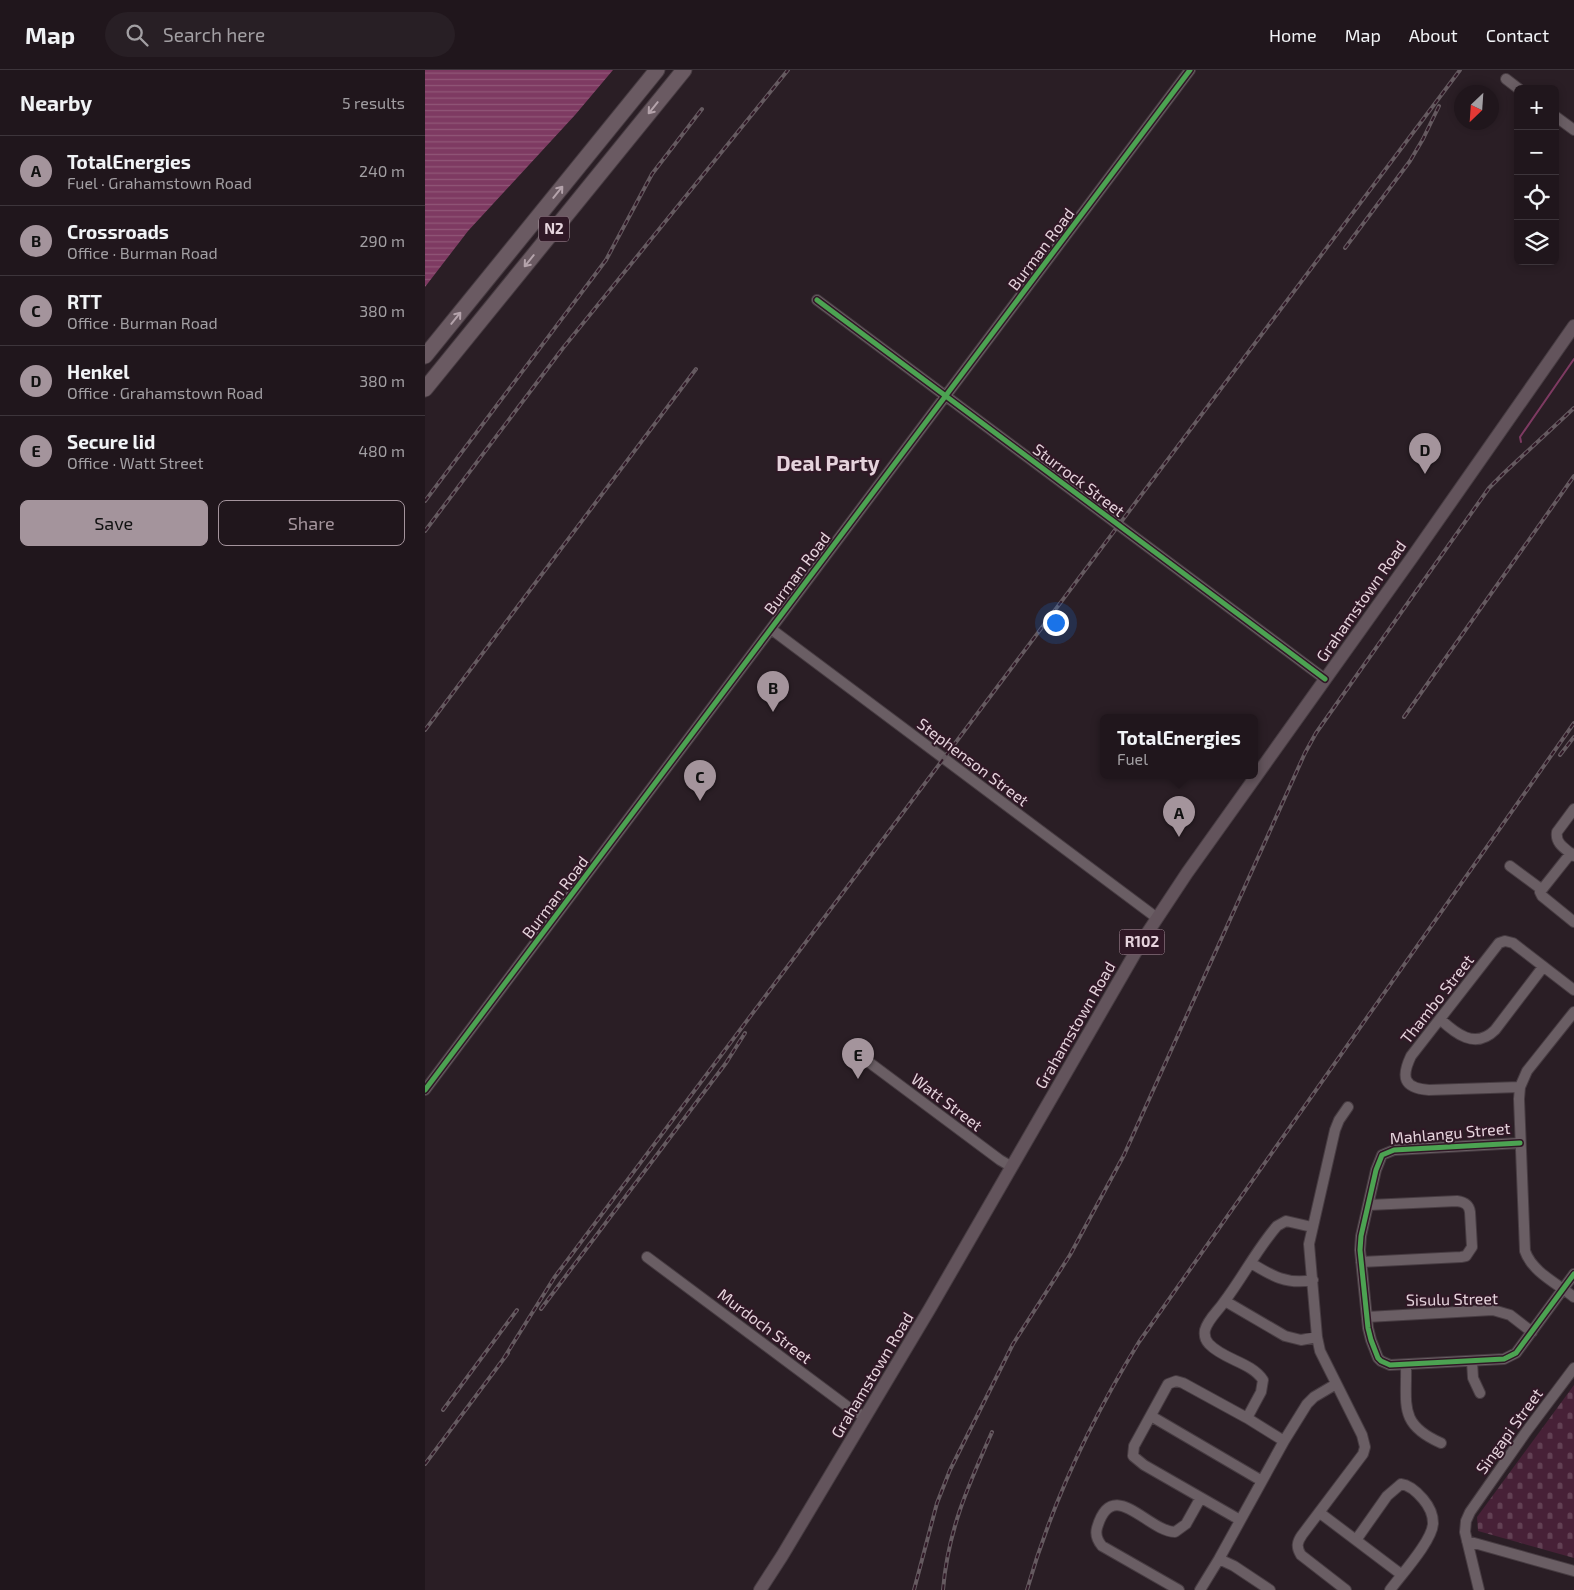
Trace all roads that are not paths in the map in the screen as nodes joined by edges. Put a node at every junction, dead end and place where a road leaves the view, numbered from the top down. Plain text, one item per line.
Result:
1 (657, 70) edge
2 (684, 70) edge
3 (1190, 70) edge
4 (1506, 79) dead end
5 (1514, 85) edge
6 (1559, 119) edge
7 (1574, 130) edge
8 (817, 300) dead end
9 (1574, 326) edge
10 (425, 356) edge
11 (425, 389) edge
12 (945, 396) junction
13 (771, 629) junction
14 (1325, 679) junction
15 (1258, 773) edge
16 (1254, 779) edge
17 (1574, 809) edge
18 (1572, 854) edge
19 (1510, 866) dead end
20 (1541, 889) junction
21 (1157, 918) junction
22 (1574, 922) edge
23 (1543, 967) junction
24 (1574, 990) edge
25 (1574, 1012) edge
26 (1440, 1018) junction
27 (865, 1060) dead end
28 (1521, 1087) junction
29 (425, 1090) edge
30 (1348, 1107) dead end
31 (1520, 1143) junction
32 (1012, 1167) junction
33 (1369, 1205) junction
34 (1312, 1227) junction
35 (647, 1256) dead end
36 (1361, 1262) junction
37 (1251, 1263) junction
38 (1574, 1274) edge
39 (1313, 1280) junction
40 (1563, 1288) junction
41 (1574, 1297) edge
42 (1225, 1301) junction
43 (1367, 1317) junction
44 (1532, 1332) junction
45 (1317, 1337) junction
46 (1472, 1361) junction
47 (1406, 1364) junction
48 (1574, 1368) edge
49 (1336, 1384) junction
50 (1480, 1393) dead end
51 (1151, 1416) junction
52 (865, 1417) junction
53 (1247, 1418) junction
54 (1284, 1441) junction
55 (1441, 1443) dead end
56 (1262, 1480) junction
57 (1201, 1498) junction
58 (1319, 1513) junction
59 (1240, 1520) junction
60 (1355, 1540) junction
61 (1467, 1541) junction
62 (1219, 1559) junction
63 (1574, 1570) edge
64 (1402, 1575) junction
65 (760, 1590) edge
66 (1179, 1590) edge
67 (1200, 1590) edge
68 (1271, 1590) edge
69 (1346, 1590) edge
70 (1390, 1590) edge
71 (1479, 1590) edge

10 -> 1 highway, N2
2 -> 11 highway, N2
3 - 12 street, Burman Road
4 - 5 street
6 - 7 street
8 - 12 street, Sturrock Street
9 - 14 main road, Grahamstown Road / R102
12 - 13 street, Burman Road
12 - 14 street, Sturrock Street
13 - 21 street, Stephenson Street
13 - 29 street, Burman Road
14 - 15 main road, Grahamstown Road / R102
16 - 21 main road, Grahamstown Road / R102
17 - 18 street
18 - 20 street
19 - 20 street
20 - 22 street
21 - 32 main road, Grahamstown Road / R102
23 - 24 street, Thambo Street
23 - 26 street
23 - 26 street, Thambo Street
25 - 28 street
26 - 28 street, Thambo Street
27 - 32 street, Watt Street
28 - 31 street
30 - 34 street
31 - 33 street, Mahlangu Street
31 - 40 street
32 - 52 main road, Grahamstown Road / R102
33 - 36 street, Mahlangu Street
33 - 36 street
34 - 37 street
34 - 39 street
35 - 52 street, Murdoch Street
36 - 43 street, Mahlangu Street
37 - 39 street
37 - 42 street
38 - 40 street, Mahlangu Street
39 - 45 street
40 - 41 street
40 - 44 street, Mahlangu Street
42 - 45 street
42 - 53 street
43 - 44 street, Sisulu Street
43 - 47 street, Mahlangu Street
44 - 46 street, Mahlangu Street
45 - 49 street
46 - 47 street, Mahlangu Street
46 - 50 street
47 - 55 street
48 - 61 street, Singapi Street
49 - 54 street
49 - 58 street
51 - 53 street
51 - 56 street
51 - 57 street
52 - 65 main road, Grahamstown Road / R102
53 - 54 street
54 - 56 street
56 - 59 street
57 - 59 street
57 - 66 street
58 - 60 street
58 - 69 street
59 - 62 street
60 - 64 street
60 - 64 street
61 - 63 street
61 - 71 street
62 - 67 street
62 - 68 street
64 - 70 street

